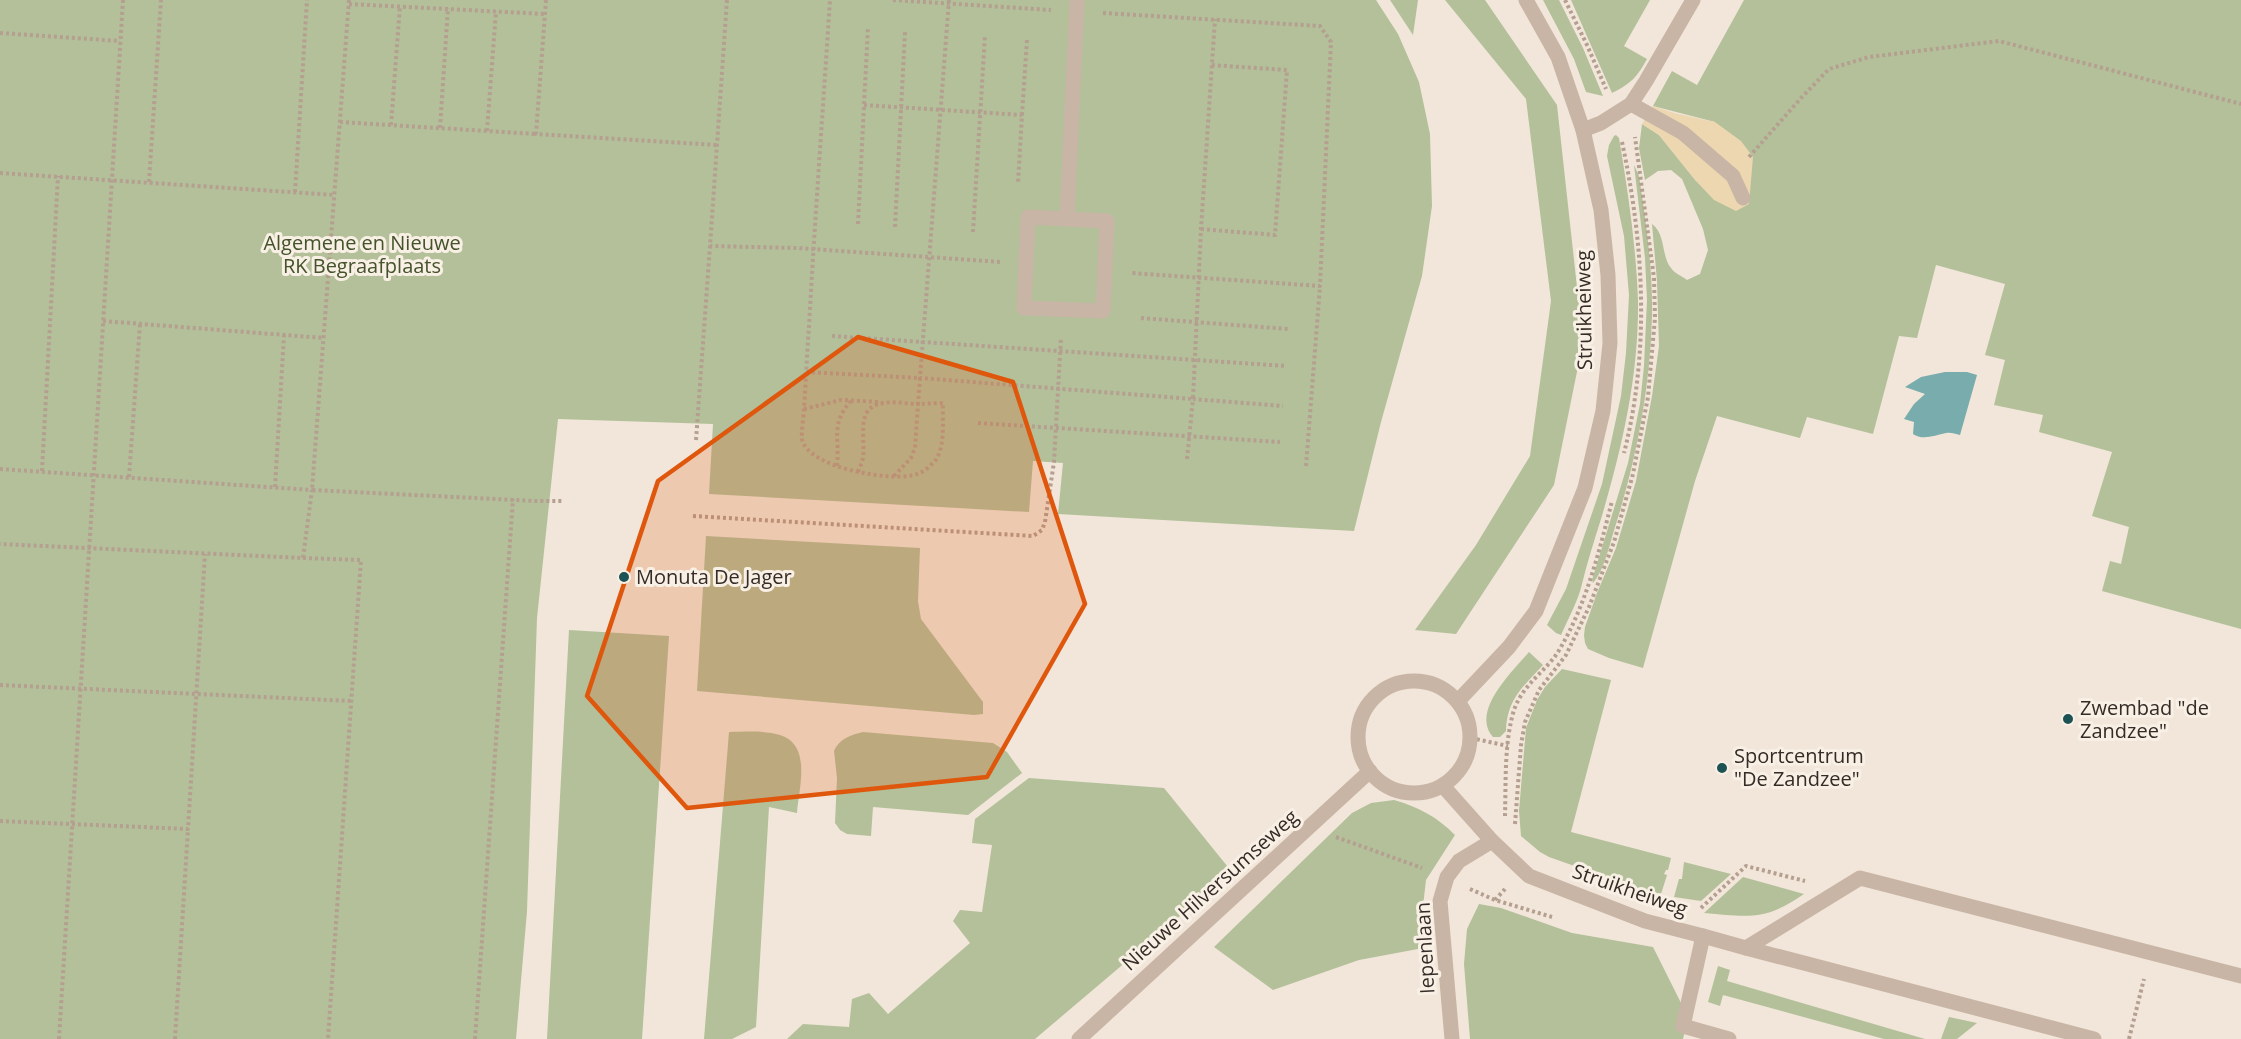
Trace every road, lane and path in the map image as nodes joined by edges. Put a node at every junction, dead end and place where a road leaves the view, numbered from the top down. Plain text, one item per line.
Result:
1 (123, 0) edge
2 (161, 0) edge
3 (307, 0) edge
4 (546, 0) edge
5 (727, 0) edge
6 (830, 0) edge
7 (893, 0) edge
8 (1526, 0) edge
9 (1565, 0) edge
10 (1693, 0) edge
11 (349, 2) edge
12 (949, 2) edge
13 (400, 6) junction
14 (1077, 6) edge
15 (448, 9) junction
16 (496, 11) junction
17 (545, 14) junction
18 (1215, 20) junction
19 (868, 27) dead end
20 (905, 32) dead end
21 (0, 33) edge
22 (985, 35) dead end
23 (1027, 40) dead end
24 (120, 41) junction
25 (1211, 64) junction
26 (1631, 104) junction
27 (2241, 104) edge
28 (864, 105) junction
29 (901, 107) junction
30 (941, 110) junction
31 (981, 113) junction
32 (1616, 113) junction
33 (1022, 115) junction
34 (340, 122) junction
35 (391, 125) junction
36 (440, 128) junction
37 (1583, 130) junction
38 (487, 131) junction
39 (536, 134) junction
40 (717, 145) junction
41 (0, 172) edge
42 (58, 176) junction
43 (1733, 176) junction
44 (112, 180) junction
45 (149, 182) junction
46 (1018, 183) dead end
47 (295, 192) junction
48 (335, 195) junction
49 (1743, 198) dead end
50 (1067, 219) junction
51 (858, 224) dead end
52 (895, 227) dead end
53 (1200, 229) junction
54 (973, 232) dead end
55 (710, 246) junction
56 (813, 250) junction
57 (930, 257) junction
58 (1026, 264) junction
59 (1105, 271) junction
60 (1199, 277) junction
61 (1320, 286) junction
62 (1062, 309) junction
63 (1141, 318) dead end
64 (103, 321) junction
65 (1197, 323) junction
66 (140, 324) junction
67 (1288, 329) dead end
68 (284, 335) junction
69 (832, 336) dead end
70 (324, 338) junction
71 (923, 341) junction
72 (1060, 350) junction
73 (1195, 360) junction
74 (1286, 366) dead end
75 (806, 372) junction
76 (920, 378) junction
77 (1058, 390) junction
78 (1193, 399) junction
79 (851, 400) junction
80 (884, 403) junction
81 (918, 404) junction
82 (1283, 406) dead end
83 (804, 410) junction
84 (978, 423) dead end
85 (1056, 428) junction
86 (1189, 436) junction
87 (696, 440) dead end
88 (1280, 442) dead end
89 (1187, 459) dead end
90 (837, 466) junction
91 (1306, 466) dead end
92 (0, 469) edge
93 (42, 471) junction
94 (858, 472) junction
95 (94, 475) junction
96 (893, 476) junction
97 (129, 477) junction
98 (274, 487) junction
99 (312, 490) junction
100 (513, 499) junction
101 (562, 501) dead end
102 (693, 516) dead end
103 (0, 544) edge
104 (89, 548) junction
105 (205, 554) junction
106 (303, 558) junction
107 (0, 685) edge
108 (81, 688) junction
109 (197, 693) junction
110 (351, 701) junction
111 (1458, 701) junction
112 (1471, 738) junction
113 (1370, 771) junction
114 (1443, 786) junction
115 (0, 821) edge
116 (72, 824) junction
117 (1310, 828) junction
118 (188, 829) junction
119 (1492, 841) junction
120 (1446, 877) junction
121 (1808, 881) dead end
122 (1495, 900) dead end
123 (1691, 906) dead end
124 (1552, 917) dead end
125 (1703, 936) junction
126 (1746, 948) junction
127 (2151, 952) junction
128 (2241, 976) edge
129 (59, 1039) edge
130 (175, 1039) edge
131 (328, 1039) edge
132 (474, 1039) edge
133 (1079, 1039) edge
134 (1452, 1039) edge
135 (1729, 1039) edge
136 (2094, 1039) edge
137 (2129, 1039) edge

1 - 24 path
2 - 45 path
3 - 47 path
4 - 17 path
5 - 40 path
6 - 56 path
7 - 12 path
8 - 37 street, Struikheiweg
9 - 32 path
10 - 26 street
11 - 13 path
11 - 34 path
12 - 14 path
12 - 30 path
13 - 15 path
13 - 35 path
14 - 18 path
14 - 50 street
15 - 16 path
15 - 36 path
16 - 17 path
16 - 38 path
17 - 39 path
18 - 25 path
18 - 61 path
19 - 28 path
20 - 29 path
21 - 24 path
22 - 31 path
23 - 33 path
24 - 44 path
25 - 53 path
25 - 53 path
26 - 32 street
26 - 43 street
27 - 43 path
28 - 29 path
28 - 51 path
29 - 30 path
29 - 52 path
30 - 31 path
30 - 57 path
31 - 33 path
31 - 54 path
32 - 37 street
33 - 46 path
34 - 35 path
34 - 48 path
35 - 36 path
36 - 38 path
37 - 111 street, Struikheiweg
38 - 39 path
39 - 40 path
40 - 55 path
41 - 42 path
42 - 44 path
42 - 93 path
43 - 49 street
44 - 45 path
44 - 64 path
45 - 47 path
47 - 48 path
48 - 70 path
50 - 58 street
50 - 59 street
53 - 60 path
55 - 56 path
55 - 87 path
56 - 57 path
56 - 75 path
57 - 58 path
57 - 71 path
58 - 62 street
59 - 60 path
59 - 62 street
60 - 61 path
60 - 65 path
61 - 91 path
62 - 72 path
63 - 65 path
64 - 66 path
64 - 95 path
65 - 67 path
65 - 73 path
66 - 68 path
66 - 97 path
68 - 70 path
68 - 98 path
69 - 71 path
70 - 99 path
71 - 72 path
71 - 76 path
72 - 73 path
72 - 77 path
73 - 74 path
73 - 78 path
75 - 76 path
75 - 83 path
76 - 77 path
76 - 81 path
77 - 78 path
77 - 85 path
78 - 82 path
78 - 86 path
79 - 80 path
79 - 83 path
79 - 90 path
80 - 81 path
80 - 94 path
81 - 96 path
81 - 96 path
83 - 90 path
84 - 85 path
85 - 86 path
85 - 102 path
86 - 88 path
86 - 89 path
90 - 94 path
92 - 93 path
93 - 95 path
94 - 96 path
95 - 97 path
95 - 104 path
97 - 98 path
98 - 99 path
99 - 100 path
99 - 106 path
100 - 101 path
100 - 132 path
103 - 104 path
104 - 105 path
104 - 108 path
105 - 106 path
105 - 109 path
106 - 110 path
107 - 108 path
108 - 109 path
108 - 116 path
109 - 110 path
109 - 118 path
110 - 131 path
111 - 112 street
111 - 113 street
112 - 114 street
112 - 119 path
113 - 114 street
113 - 117 street, Nieuwe Hilversumseweg
114 - 119 street, Struikheiweg
115 - 116 path
116 - 118 path
116 - 129 path
117 - 120 path
117 - 133 street, Nieuwe Hilversumseweg
118 - 130 path
119 - 120 street, Iepenlaan
119 - 125 street, Struikheiweg
120 - 134 street, Iepenlaan
121 - 123 path
122 - 124 path
125 - 126 street
125 - 135 street, Struikheiweg
126 - 127 street
126 - 136 street
127 - 128 street
127 - 137 path

